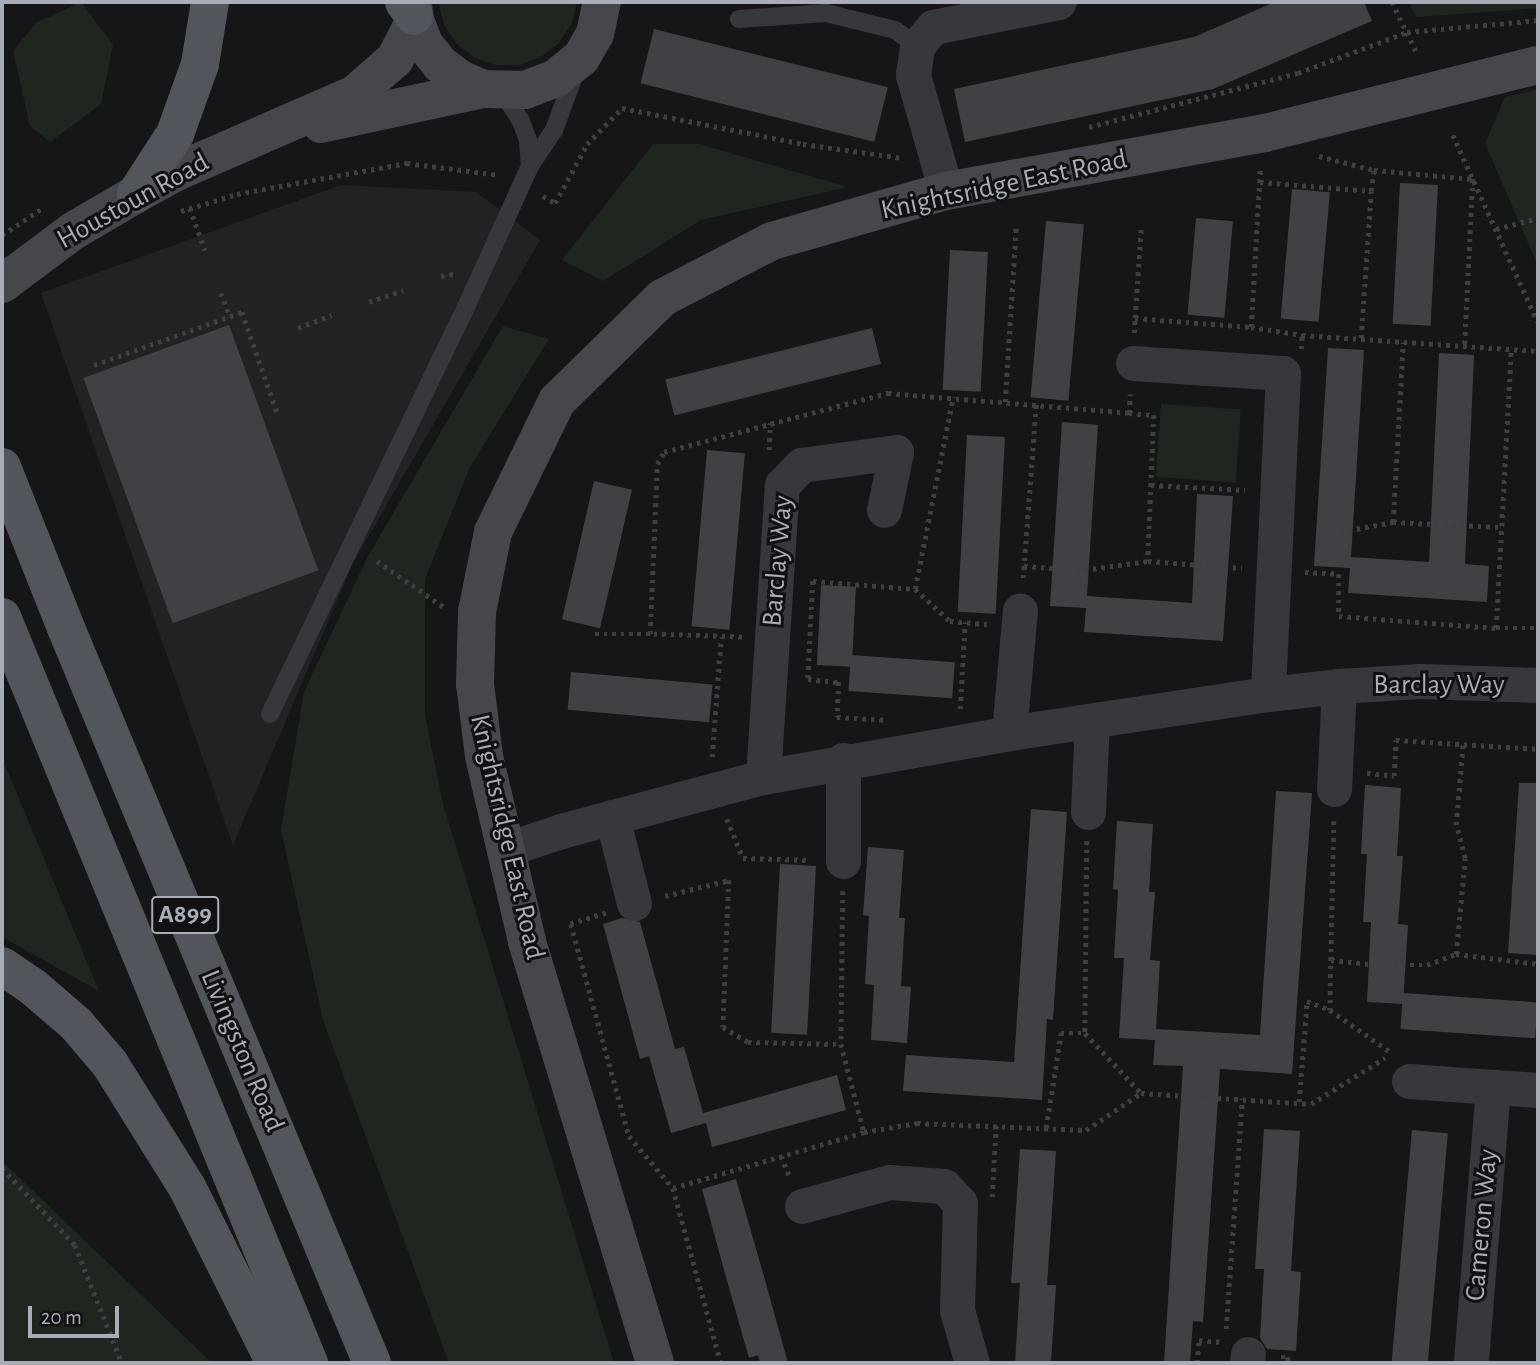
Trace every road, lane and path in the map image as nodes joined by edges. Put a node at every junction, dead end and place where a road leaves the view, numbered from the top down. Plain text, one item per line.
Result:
1 (210, 2) edge
2 (615, 2) edge
3 (1059, 2) edge
4 (1392, 2) edge
5 (411, 10) edge
6 (739, 19) dead end
7 (1538, 20) edge
8 (592, 31) edge
9 (1407, 32) junction
10 (917, 46) junction
11 (1416, 51) dead end
12 (1538, 65) edge
13 (488, 89) junction
14 (273, 132) junction
15 (1453, 135) dead end
16 (1310, 153) dead end
17 (1259, 164) dead end
18 (530, 166) junction
19 (1374, 170) junction
20 (499, 175) dead end
21 (1473, 179) junction
22 (1260, 183) junction
23 (946, 191) junction
24 (1371, 191) junction
25 (135, 194) junction
26 (55, 202) dead end
27 (190, 208) junction
28 (178, 213) dead end
29 (1538, 218) edge
30 (1016, 228) dead end
31 (1141, 228) dead end
32 (1496, 229) junction
33 (2, 235) edge
34 (205, 250) dead end
35 (454, 274) dead end
36 (441, 276) dead end
37 (2, 284) edge
38 (403, 290) dead end
39 (221, 293) dead end
40 (369, 302) dead end
41 (332, 315) dead end
42 (230, 317) junction
43 (1135, 318) junction
44 (1538, 322) edge
45 (1251, 327) junction
46 (298, 328) dead end
47 (1302, 335) junction
48 (1361, 338) junction
49 (261, 341) dead end
50 (1403, 342) junction
51 (253, 344) junction
52 (1465, 345) junction
53 (1510, 349) junction
54 (1538, 351) edge
55 (1301, 360) dead end
56 (1133, 363) junction
57 (94, 365) dead end
58 (953, 397) junction
59 (1005, 402) junction
60 (1035, 404) junction
61 (277, 412) dead end
62 (1129, 412) junction
63 (2, 467) edge
64 (1151, 485) junction
65 (1278, 491) junction
66 (884, 510) dead end
67 (1393, 523) junction
68 (1500, 527) junction
69 (1340, 532) dead end
70 (377, 561) dead end
71 (1148, 561) junction
72 (1024, 566) junction
73 (1053, 568) dead end
74 (1274, 570) junction
75 (1076, 571) dead end
76 (776, 578) junction
77 (813, 581) junction
78 (915, 589) junction
79 (452, 608) dead end
80 (2, 617) edge
81 (1020, 618) junction
82 (965, 622) junction
83 (1496, 628) junction
84 (1538, 628) edge
85 (595, 634) dead end
86 (650, 634) junction
87 (1538, 685) edge
88 (1339, 686) junction
89 (1268, 694) junction
90 (270, 714) dead end
91 (891, 720) dead end
92 (1091, 722) junction
93 (1009, 733) junction
94 (958, 741) junction
95 (1462, 743) junction
96 (1538, 749) edge
97 (844, 760) junction
98 (763, 777) junction
99 (715, 789) junction
100 (1334, 789) junction
101 (1088, 812) joint
102 (612, 817) junction
103 (504, 850) junction
104 (843, 861) junction
105 (635, 903) junction
106 (1456, 954) junction
107 (1331, 960) junction
108 (1370, 964) dead end
109 (1538, 964) edge
110 (1393, 965) dead end
111 (2, 966) edge
112 (1330, 1010) junction
113 (1085, 1033) junction
114 (841, 1044) junction
115 (1403, 1063) junction
116 (1493, 1087) junction
117 (1538, 1090) edge
118 (1141, 1093) junction
119 (1242, 1099) junction
120 (1299, 1102) junction
121 (1046, 1128) junction
122 (864, 1132) junction
123 (2, 1168) edge
124 (673, 1188) junction
125 (802, 1206) dead end
126 (1247, 1359) edge
127 (122, 1363) edge
128 (275, 1363) edge
129 (309, 1363) edge
130 (372, 1363) edge
131 (654, 1363) edge
132 (720, 1363) edge
133 (972, 1363) edge
134 (1197, 1363) edge
135 (1288, 1363) edge
136 (1471, 1363) edge

1 - 25 main road
2 - 8 street
3 - 10 street
4 - 9 path
5 - 13 street
5 - 14 street, Houstoun Road
6 - 10 lane
7 - 9 path
8 - 13 street, Houstoun Road
8 - 18 lane
9 - 11 path
10 - 23 street
12 - 23 street, Knightsridge East Road
13 - 14 street, Houstoun Road
13 - 18 lane
14 - 25 street, Houstoun Road
15 - 21 path
16 - 19 path
17 - 22 path
18 - 90 lane
19 - 21 path
19 - 24 path
20 - 27 path
21 - 32 path
21 - 52 path
22 - 24 path
22 - 45 path
23 - 103 street, Knightsridge East Road
24 - 48 path
25 - 37 street, Houstoun Road
26 - 33 path
27 - 28 path
27 - 34 path
29 - 32 path
30 - 59 path
31 - 43 path
32 - 44 path
35 - 36 path
38 - 40 path
39 - 42 path
41 - 46 path
42 - 51 path
42 - 57 path
43 - 45 path
43 - 56 path
45 - 47 path
47 - 48 path
47 - 55 path
48 - 50 path
49 - 51 path
50 - 52 path
50 - 67 path
51 - 61 path
52 - 53 path
53 - 54 path
53 - 68 path
56 - 62 path
56 - 65 street
58 - 59 path
58 - 78 path
58 - 86 path
59 - 60 path
60 - 62 path
60 - 72 path
62 - 64 path
63 - 130 main road, Livingston Road / A899
64 - 65 path
64 - 71 path
65 - 74 street
66 - 76 street, Barclay Way
67 - 68 path
67 - 69 path
68 - 83 path
70 - 79 path
71 - 74 path
71 - 75 path
72 - 73 path
72 - 81 path
74 - 83 path
74 - 89 street
76 - 77 path
76 - 98 street, Barclay Way
77 - 78 path
77 - 91 path
78 - 82 path
80 - 129 main road, Livingston Road / A899
81 - 82 path
81 - 93 street
82 - 94 path
83 - 84 path
85 - 86 path
86 - 99 path
87 - 88 street, Barclay Way
88 - 89 street, Barclay Way
88 - 100 street, Barclay Way
89 - 92 street, Barclay Way
92 - 93 street, Barclay Way
92 - 101 street
93 - 94 street, Barclay Way
94 - 97 street, Barclay Way
95 - 96 path
95 - 100 path
95 - 106 path
97 - 98 street, Barclay Way
97 - 104 street
98 - 99 street, Barclay Way
99 - 102 street, Barclay Way
99 - 104 path
100 - 107 path
101 - 113 path
102 - 103 street, Barclay Way
102 - 105 street
103 - 131 street, Knightsridge East Road
104 - 114 path
105 - 114 path
105 - 124 path
106 - 109 path
106 - 110 path
107 - 108 path
107 - 112 path
111 - 128 main road
112 - 115 path
112 - 120 path
113 - 118 path
113 - 121 path
114 - 122 path
115 - 116 street
115 - 120 path
116 - 117 street
116 - 136 street, Cameron Way
118 - 119 path
118 - 121 path
119 - 120 path
119 - 134 path
121 - 122 path
122 - 124 path
123 - 127 path
124 - 132 path
125 - 133 street
126 - 135 path

